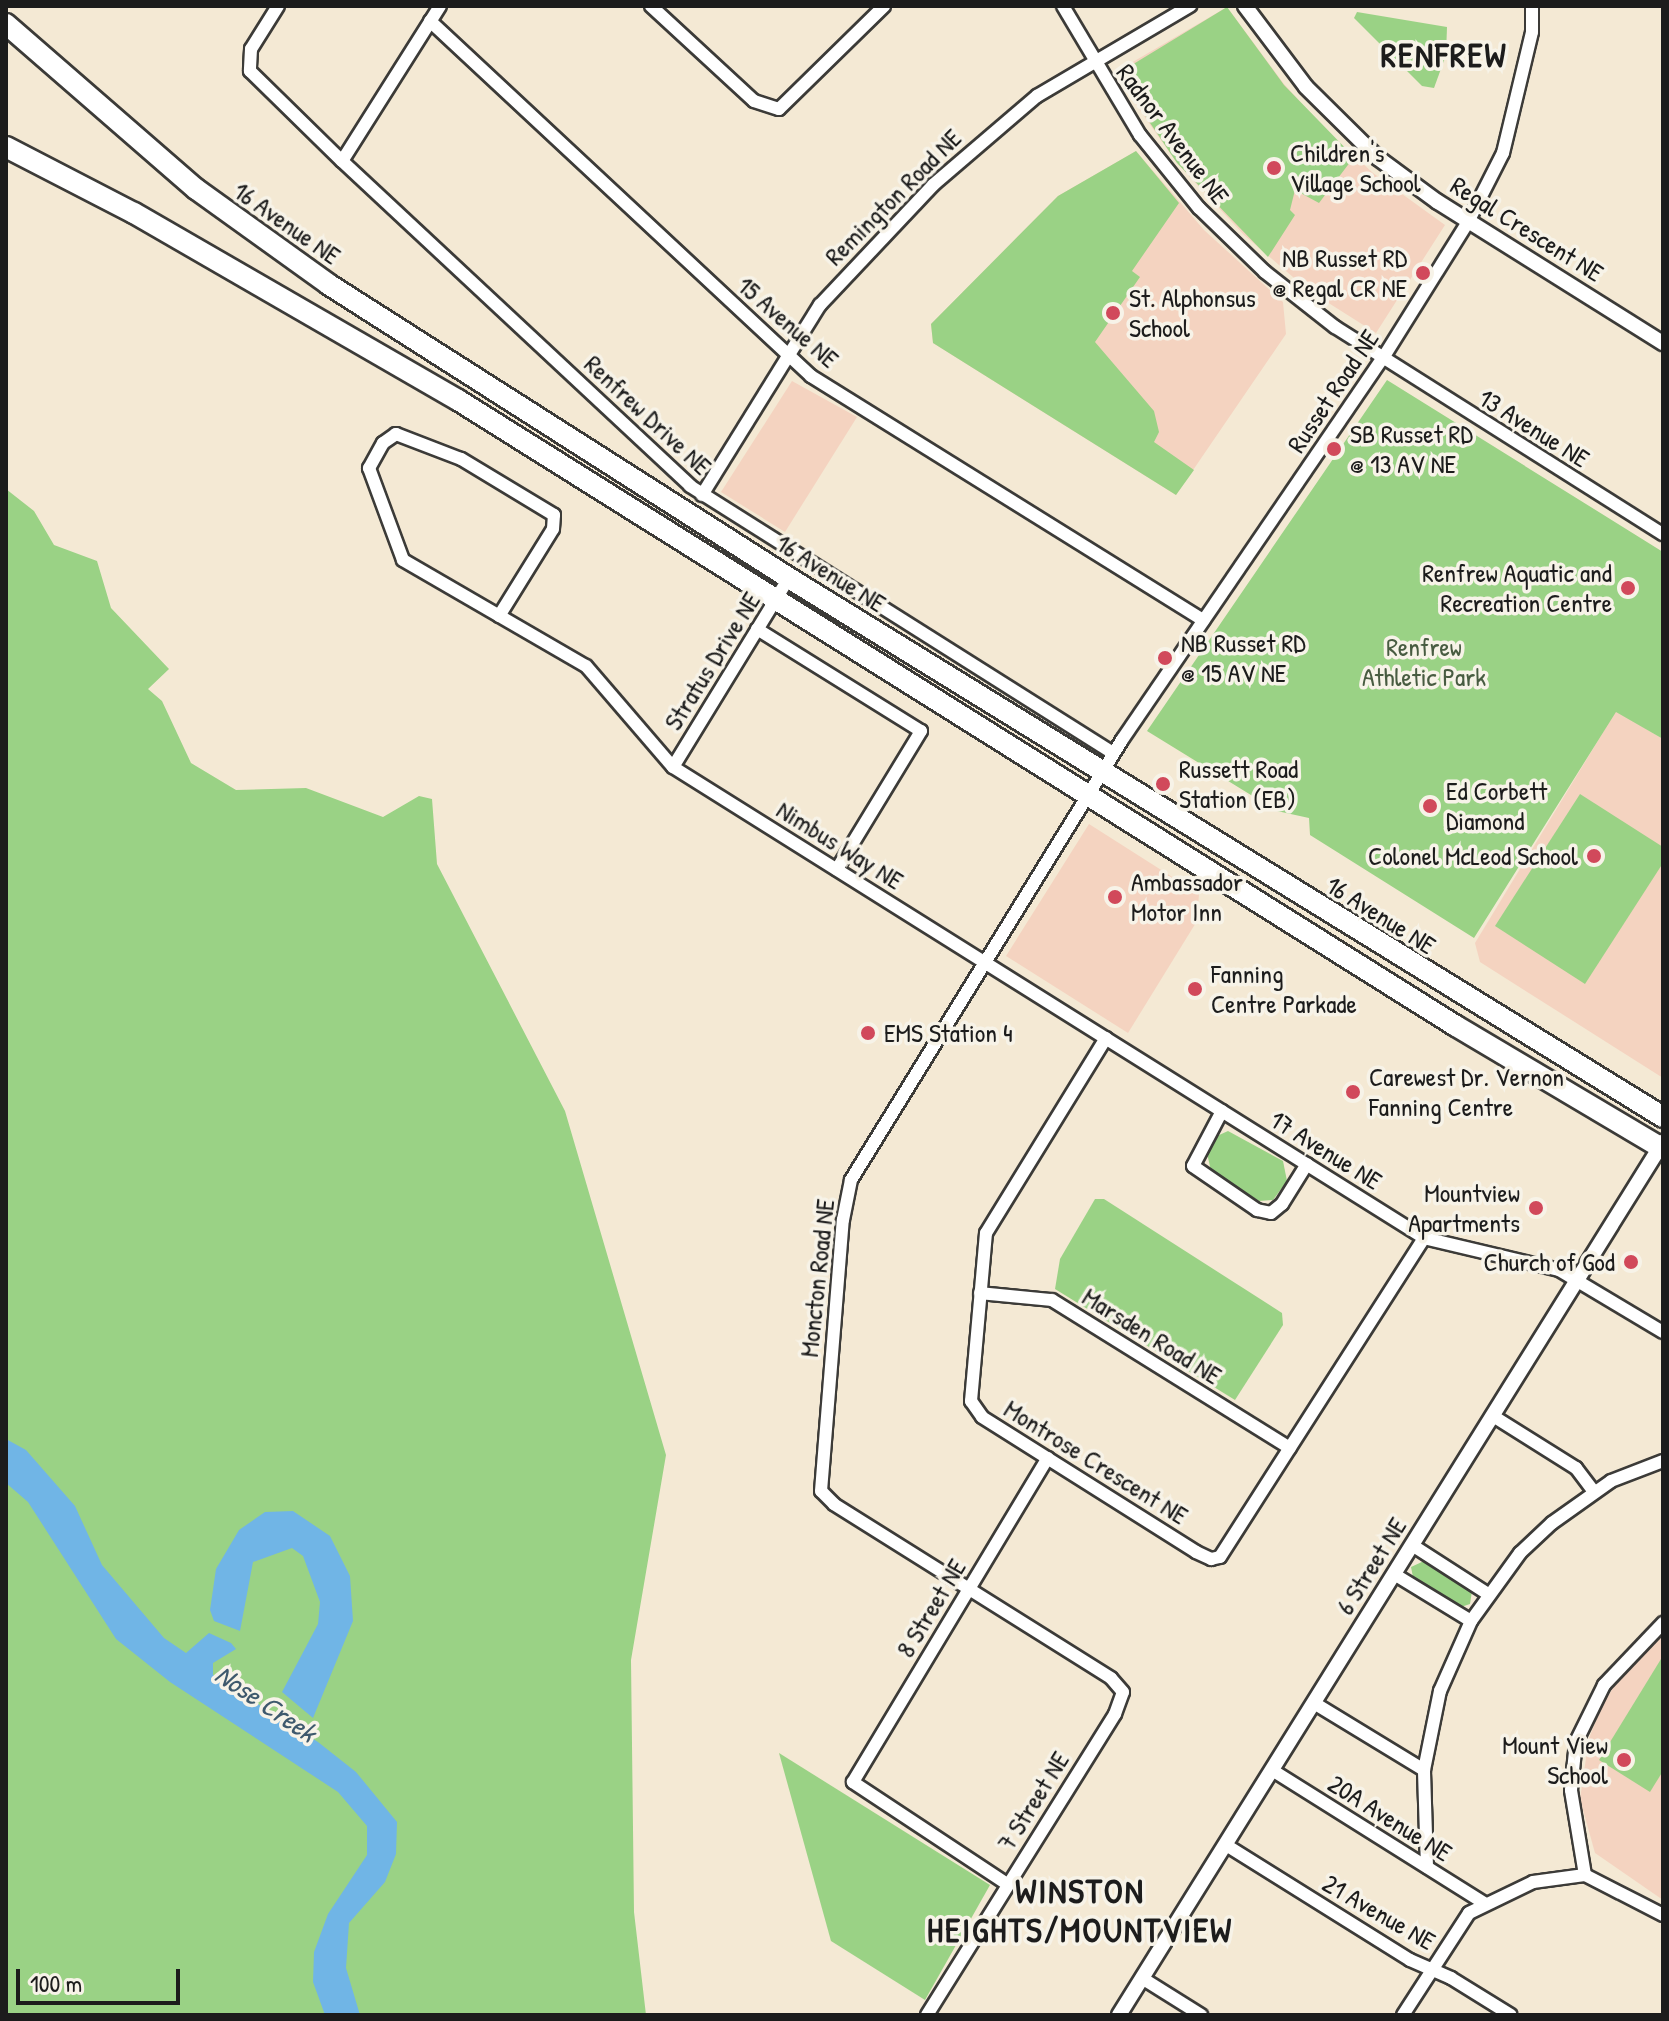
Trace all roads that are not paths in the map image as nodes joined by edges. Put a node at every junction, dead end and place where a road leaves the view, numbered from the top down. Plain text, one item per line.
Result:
1 (278, 6) edge
2 (440, 6) edge
3 (651, 6) edge
4 (884, 6) edge
5 (1063, 6) edge
6 (1190, 6) edge
7 (1245, 6) edge
8 (1532, 6) edge
9 (430, 21) junction
10 (6, 24) edge
11 (1094, 65) junction
12 (6, 147) edge
13 (342, 161) junction
14 (1468, 222) junction
15 (1663, 343) edge
16 (789, 356) junction
17 (1383, 358) junction
18 (702, 495) junction
19 (1663, 534) edge
20 (789, 578) junction
21 (774, 601) junction
22 (499, 616) junction
23 (1203, 620) junction
24 (757, 629) junction
25 (1113, 753) junction
26 (673, 767) junction
27 (1102, 771) junction
28 (1088, 795) junction
29 (837, 869) junction
30 (985, 961) junction
31 (1106, 1038) junction
32 (1222, 1111) junction
33 (1663, 1117) edge
34 (1662, 1146) edge
35 (1307, 1164) junction
36 (1424, 1238) junction
37 (1579, 1279) junction
38 (980, 1293) junction
39 (1663, 1332) edge
40 (1493, 1416) junction
41 (1290, 1448) junction
42 (1048, 1458) junction
43 (1663, 1461) edge
44 (1594, 1492) junction
45 (1412, 1545) junction
46 (1394, 1574) junction
47 (968, 1588) junction
48 (1488, 1594) junction
49 (1471, 1621) junction
50 (1663, 1623) edge
51 (1314, 1703) junction
52 (1272, 1770) junction
53 (1424, 1770) junction
54 (1226, 1845) junction
55 (1427, 1867) junction
56 (1585, 1875) junction
57 (1007, 1884) junction
58 (1484, 1903) junction
59 (1663, 1915) edge
60 (1432, 1968) junction
61 (1142, 1978) junction
62 (927, 2015) edge
63 (1119, 2015) edge
64 (1201, 2015) edge
65 (1403, 2015) edge
66 (1511, 2015) edge

1 - 13 street, Renfrew Drive NE
2 - 9 street
3 - 4 street
5 - 11 street, Radnor Avenue NE
6 - 11 street, Remington Road NE
7 - 14 street, Regal Crescent NE
8 - 14 street, Russet Road NE
9 - 13 street
9 - 16 street, 15 Avenue NE
10 - 20 highway, 16 Avenue NE
11 - 16 street, Remington Road NE
11 - 17 street, Radnor Avenue NE
12 - 21 highway, 16 Avenue NE
13 - 18 street, Renfrew Drive NE
14 - 15 street, Regal Crescent NE
14 - 17 street, Russet Road NE
16 - 18 street, Remington Road NE
16 - 23 street, 15 Avenue NE
17 - 19 street, 13 Avenue NE
17 - 23 street, Russet Road NE
18 - 25 street, Renfrew Drive NE
20 - 21 street, Stratus Drive NE
20 - 27 highway, 16 Avenue NE
21 - 24 street, Stratus Drive NE
21 - 28 highway, 16 Avenue NE
22 - 22 street, Nimbus Way NE
22 - 26 street, Nimbus Way NE
23 - 25 street, Russet Road NE
24 - 26 street, Stratus Drive NE
24 - 29 street
25 - 27 street, Russet Road NE
26 - 29 street, Nimbus Way NE
27 - 28 street, Moncton Road NE
27 - 33 highway, 16 Avenue NE
28 - 30 street, Moncton Road NE
28 - 34 highway, 16 Avenue NE
29 - 30 street, Nimbus Way NE
30 - 31 street, 17 Avenue NE
30 - 47 street, Moncton Road NE
31 - 32 street, 17 Avenue NE
31 - 38 street, Montrose Crescent NE
32 - 35 street, 17 Avenue NE
32 - 35 street
34 - 37 street, 6 Street NE
35 - 36 street, 17 Avenue NE
36 - 37 street, 17 Avenue NE
36 - 41 street, Montrose Crescent NE
37 - 39 street, 17 Avenue NE
37 - 40 street, 6 Street NE
38 - 41 street, Marsden Road NE
38 - 42 street, Montrose Crescent NE
40 - 44 street
40 - 45 street, 6 Street NE
41 - 42 street, Montrose Crescent NE
42 - 47 street, 8 Street NE
43 - 44 street
44 - 48 street
45 - 46 street, 6 Street NE
45 - 48 street
46 - 49 street
46 - 51 street, 6 Street NE
47 - 57 street, 8 Street NE
47 - 57 street, 7 Street NE
48 - 49 street
49 - 53 street
50 - 56 street
51 - 52 street, 6 Street NE
51 - 53 street
52 - 54 street, 6 Street NE
52 - 55 street, 20A Avenue NE
53 - 55 street
54 - 60 street, 21 Avenue NE
54 - 61 street, 6 Street NE
55 - 58 street, 20A Avenue NE
56 - 58 street
56 - 59 street
57 - 62 street, 7 Street NE
58 - 60 street
60 - 65 street
60 - 66 street, 21 Avenue NE
61 - 63 street, 6 Street NE
61 - 64 street

